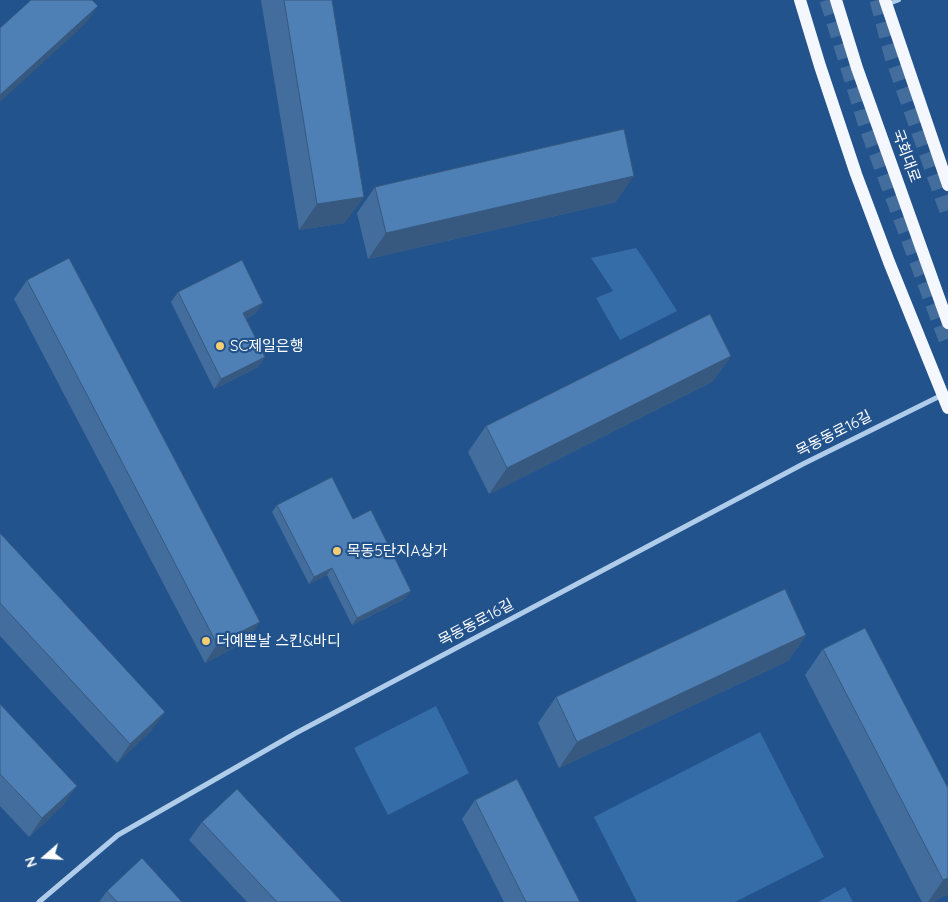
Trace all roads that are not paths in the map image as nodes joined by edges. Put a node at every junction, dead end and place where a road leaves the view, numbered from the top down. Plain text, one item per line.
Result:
1 (800, 0) edge
2 (836, 0) edge
3 (899, 0) edge
4 (885, 2) edge
5 (948, 185) edge
6 (948, 323) edge
7 (942, 395) junction
8 (948, 408) edge
9 (39, 902) edge

1 - 7 main road
2 - 6 main road, 국회대로
3 - 4 lane
4 - 5 main road, 국회대로
7 - 8 main road
7 - 9 street, 목동동로16길

